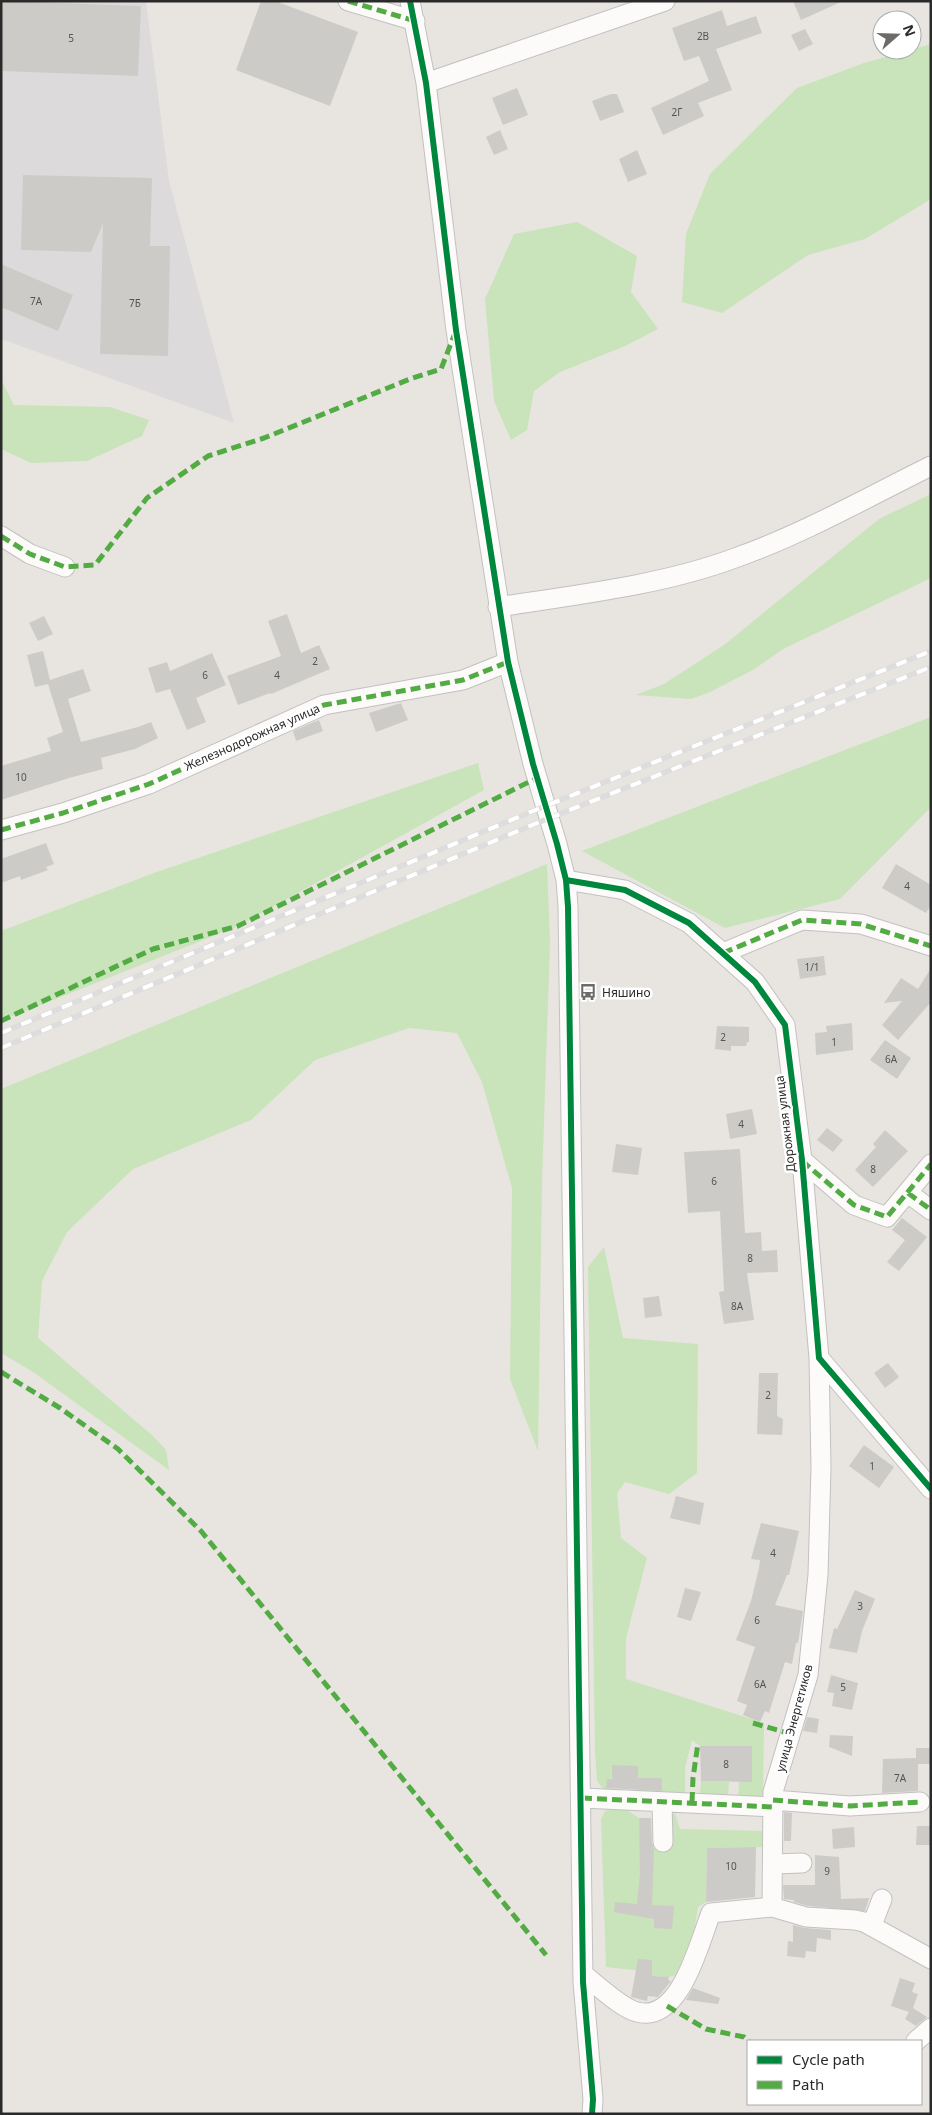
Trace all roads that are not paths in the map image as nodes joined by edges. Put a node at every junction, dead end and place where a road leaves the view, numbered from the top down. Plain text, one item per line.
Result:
1 (348, 1) edge
2 (410, 1) edge
3 (664, 1) edge
4 (415, 21) junction
5 (426, 83) junction
6 (931, 466) edge
7 (1, 536) edge
8 (65, 567) dead end
9 (498, 607) junction
10 (508, 662) junction
11 (1, 830) edge
12 (566, 880) junction
13 (931, 946) edge
14 (723, 953) junction
15 (802, 1160) junction
16 (931, 1164) edge
17 (908, 1193) junction
18 (931, 1210) edge
19 (819, 1358) junction
20 (931, 1489) edge
21 (582, 1798) junction
22 (662, 1802) junction
23 (920, 1802) dead end
24 (773, 1804) junction
25 (663, 1842) dead end
26 (802, 1863) dead end
27 (773, 1864) junction
28 (882, 1899) dead end
29 (772, 1907) junction
30 (872, 1925) junction
31 (931, 1959) edge
32 (583, 1974) junction
33 (931, 2028) edge
34 (917, 2040) edge
35 (592, 2114) edge

1 - 4 street
2 - 4 street
3 - 5 street
4 - 5 street
5 - 9 street
6 - 9 street
7 - 8 street
9 - 10 street
10 - 11 street, Железнодорожная улица
10 - 12 street
12 - 14 street, Дорожная улица
12 - 21 street
13 - 14 street
14 - 15 street, Дорожная улица
15 - 17 street
15 - 19 street, Дорожная улица
16 - 17 street
17 - 18 street
19 - 20 street
19 - 24 street, улица Энергетиков
21 - 22 street
21 - 32 street
22 - 24 street
22 - 25 street
23 - 24 street
24 - 27 street, улица Энергетиков
26 - 27 street
27 - 29 street, улица Энергетиков
28 - 30 street
29 - 30 street
29 - 32 street
30 - 31 street
32 - 35 street
33 - 34 street

